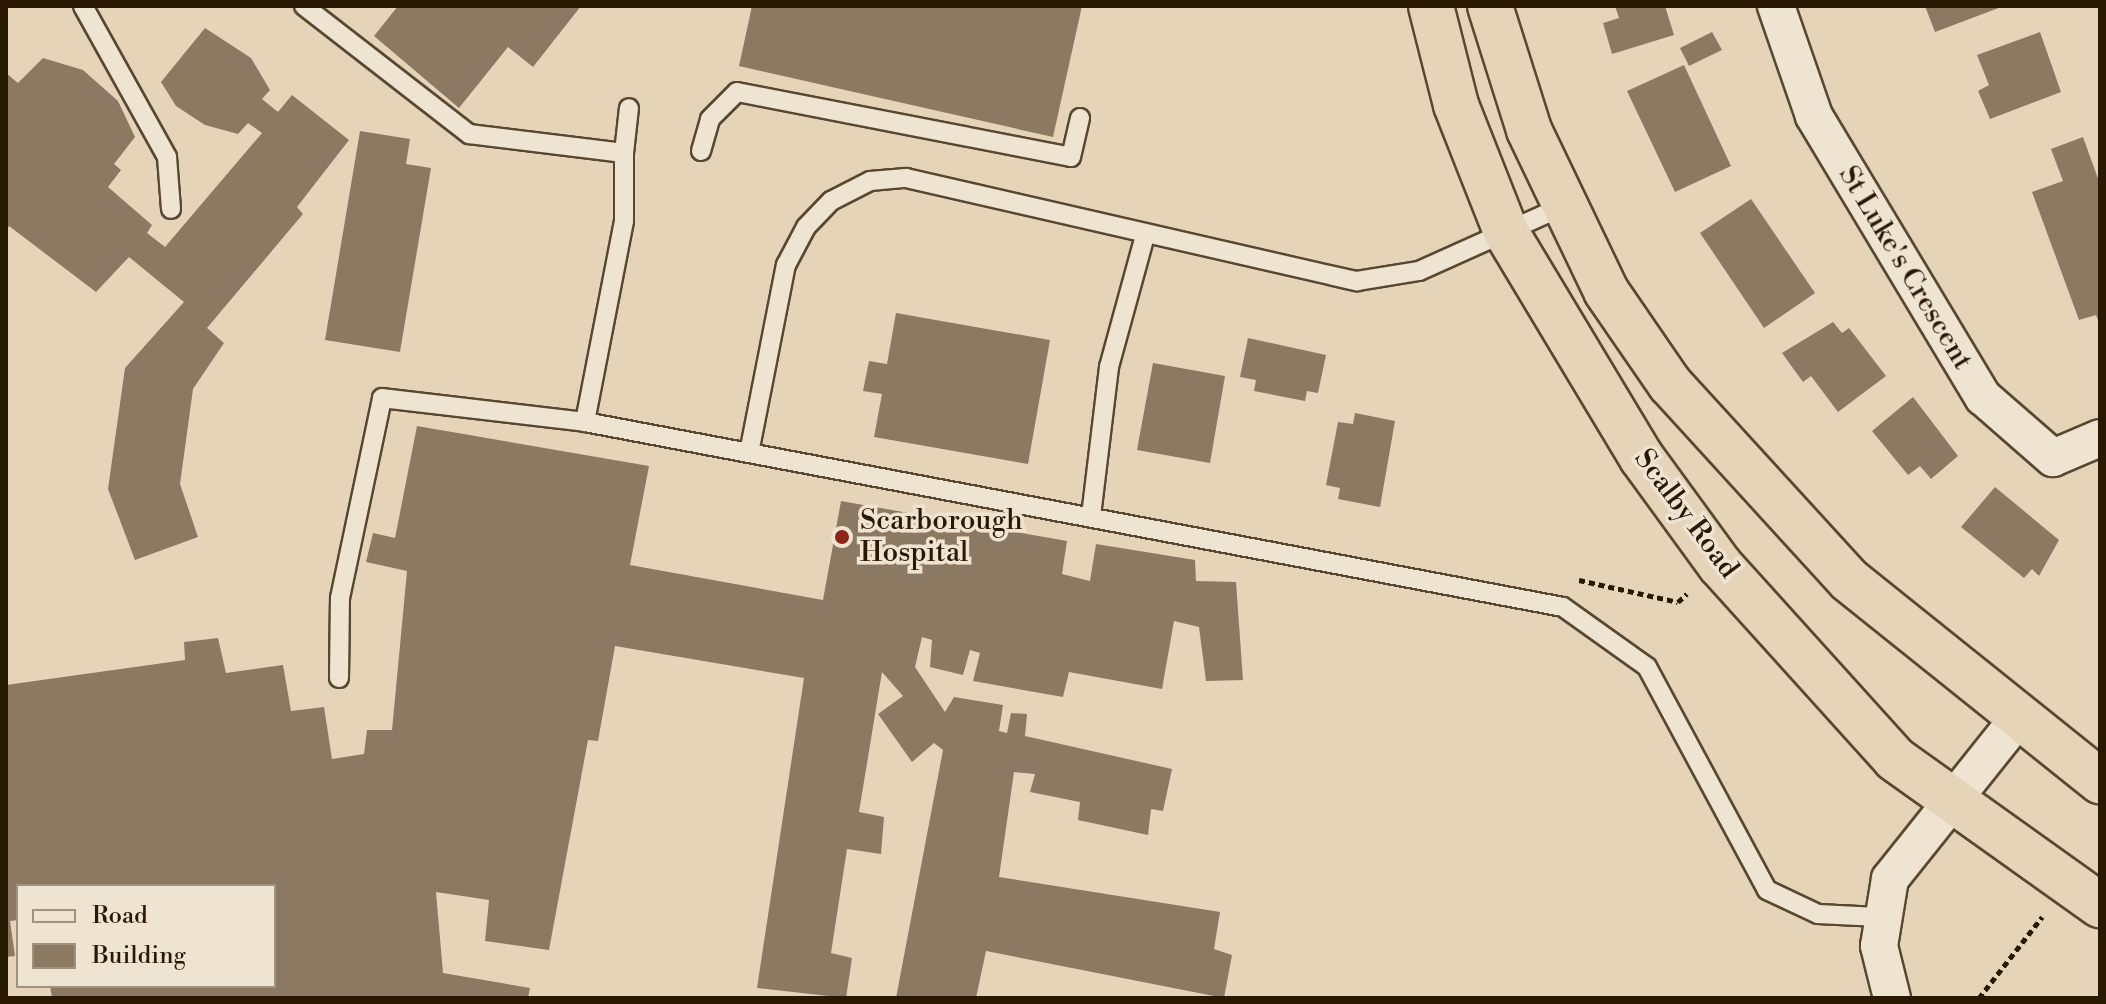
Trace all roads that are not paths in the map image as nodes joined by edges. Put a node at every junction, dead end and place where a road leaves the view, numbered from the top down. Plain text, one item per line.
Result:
1 (83, 6) edge
2 (304, 6) edge
3 (1431, 6) edge
4 (1490, 6) edge
5 (1776, 6) edge
6 (629, 108) dead end
7 (1080, 118) dead end
8 (701, 151) dead end
9 (624, 153) junction
10 (1566, 205) junction
11 (171, 209) dead end
12 (1506, 232) junction
13 (1145, 235) junction
14 (585, 422) junction
15 (2100, 438) edge
16 (749, 453) junction
17 (1091, 516) junction
18 (339, 678) dead end
19 (2016, 721) junction
20 (2100, 781) edge
21 (1952, 806) junction
22 (2100, 905) edge
23 (1879, 917) junction
24 (1892, 998) edge

1 - 11 lane
2 - 9 lane
3 - 12 highway, Scalby Road
4 - 10 highway
5 - 15 street, St Luke's Crescent
6 - 9 lane
7 - 8 lane
9 - 14 lane
10 - 12 lane
10 - 19 highway
12 - 13 lane
12 - 21 highway, Scalby Road
13 - 16 lane
13 - 17 lane
14 - 16 lane
14 - 18 lane
16 - 17 lane
17 - 23 lane
19 - 20 highway
19 - 21 street
21 - 22 highway, Scalby Road
21 - 23 street
23 - 24 street

